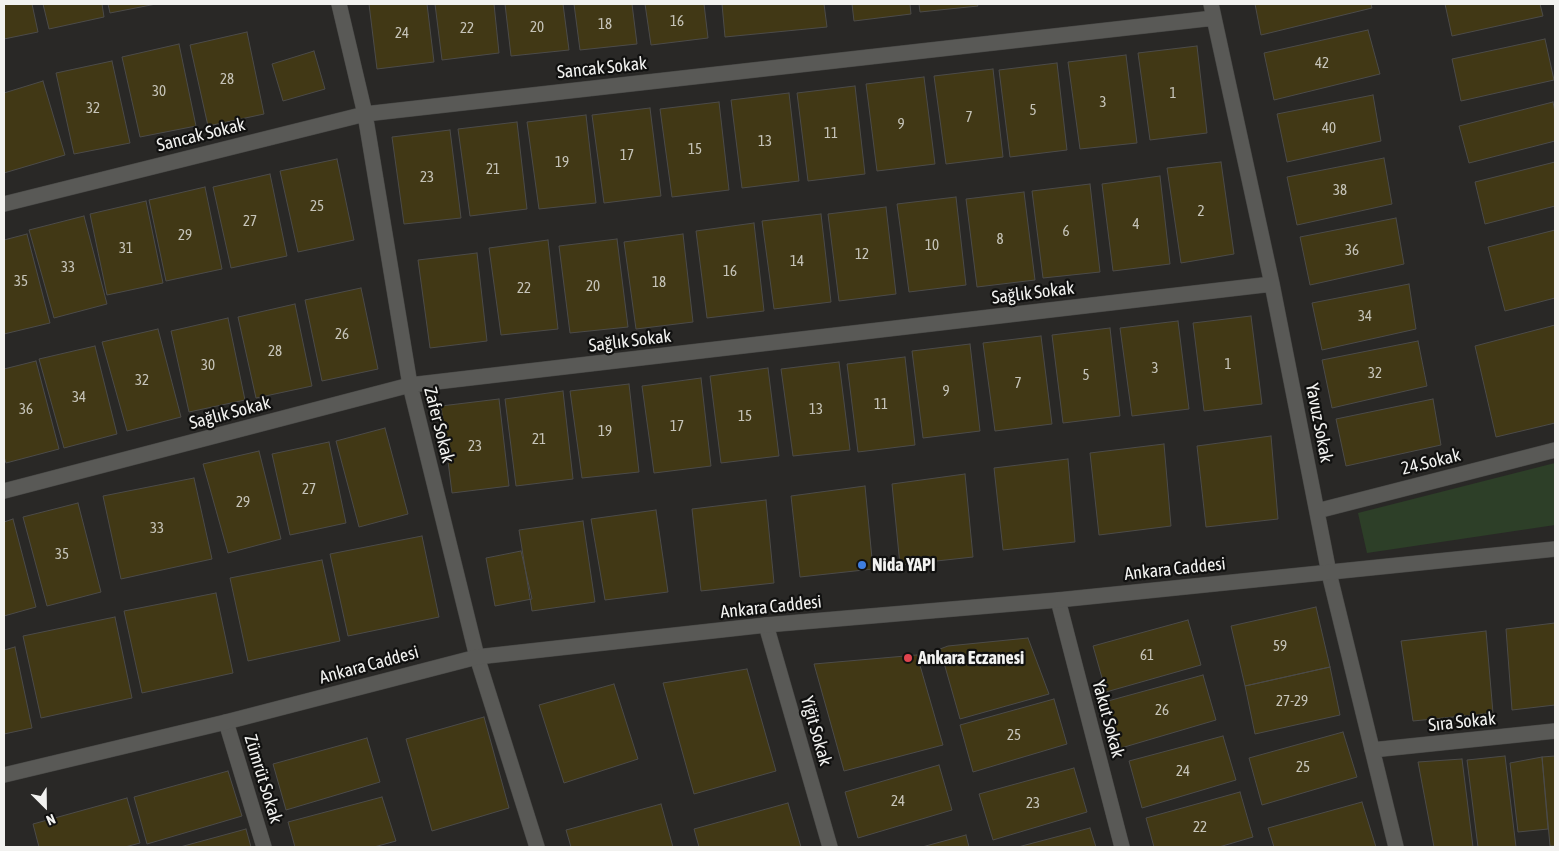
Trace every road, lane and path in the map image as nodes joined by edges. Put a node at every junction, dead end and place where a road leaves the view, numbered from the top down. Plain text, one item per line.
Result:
1 (339, 4) edge
2 (1212, 11) edge
3 (365, 114) junction
4 (4, 204) edge
5 (1272, 284) junction
6 (410, 385) junction
7 (1555, 450) edge
8 (4, 491) edge
9 (1317, 511) junction
10 (1555, 549) edge
11 (1329, 573) junction
12 (1058, 600) junction
13 (766, 625) junction
14 (477, 657) junction
15 (226, 722) junction
16 (1555, 732) edge
17 (1372, 750) junction
18 (4, 775) edge
19 (264, 847) edge
20 (537, 847) edge
21 (830, 847) edge
22 (1122, 847) edge
23 (1396, 847) edge

1 - 3 street, Zafer Sokak
2 - 3 street, Sancak Sokak
2 - 5 street, Yavuz Sokak
3 - 4 street, Sancak Sokak
3 - 6 street, Zafer Sokak
5 - 6 street, Sağlık Sokak
5 - 9 street, Yavuz Sokak
6 - 8 street, Sağlık Sokak
6 - 14 street, Zafer Sokak
7 - 9 street, 24.Sokak
9 - 11 street, Yavuz Sokak
10 - 11 street, Ankara Caddesi
11 - 12 street, Ankara Caddesi
11 - 17 street, Yavuz Sokak
12 - 13 street, Ankara Caddesi
12 - 22 street, Yakut Sokak
13 - 14 street, Ankara Caddesi
13 - 21 street, Yiğit Sokak
14 - 15 street, Ankara Caddesi
14 - 20 street, Zafer Sokak
15 - 18 street, Ankara Caddesi
15 - 19 street, Zümrüt Sokak
16 - 17 street, Sıra Sokak
17 - 23 street, Yavuz Sokak

